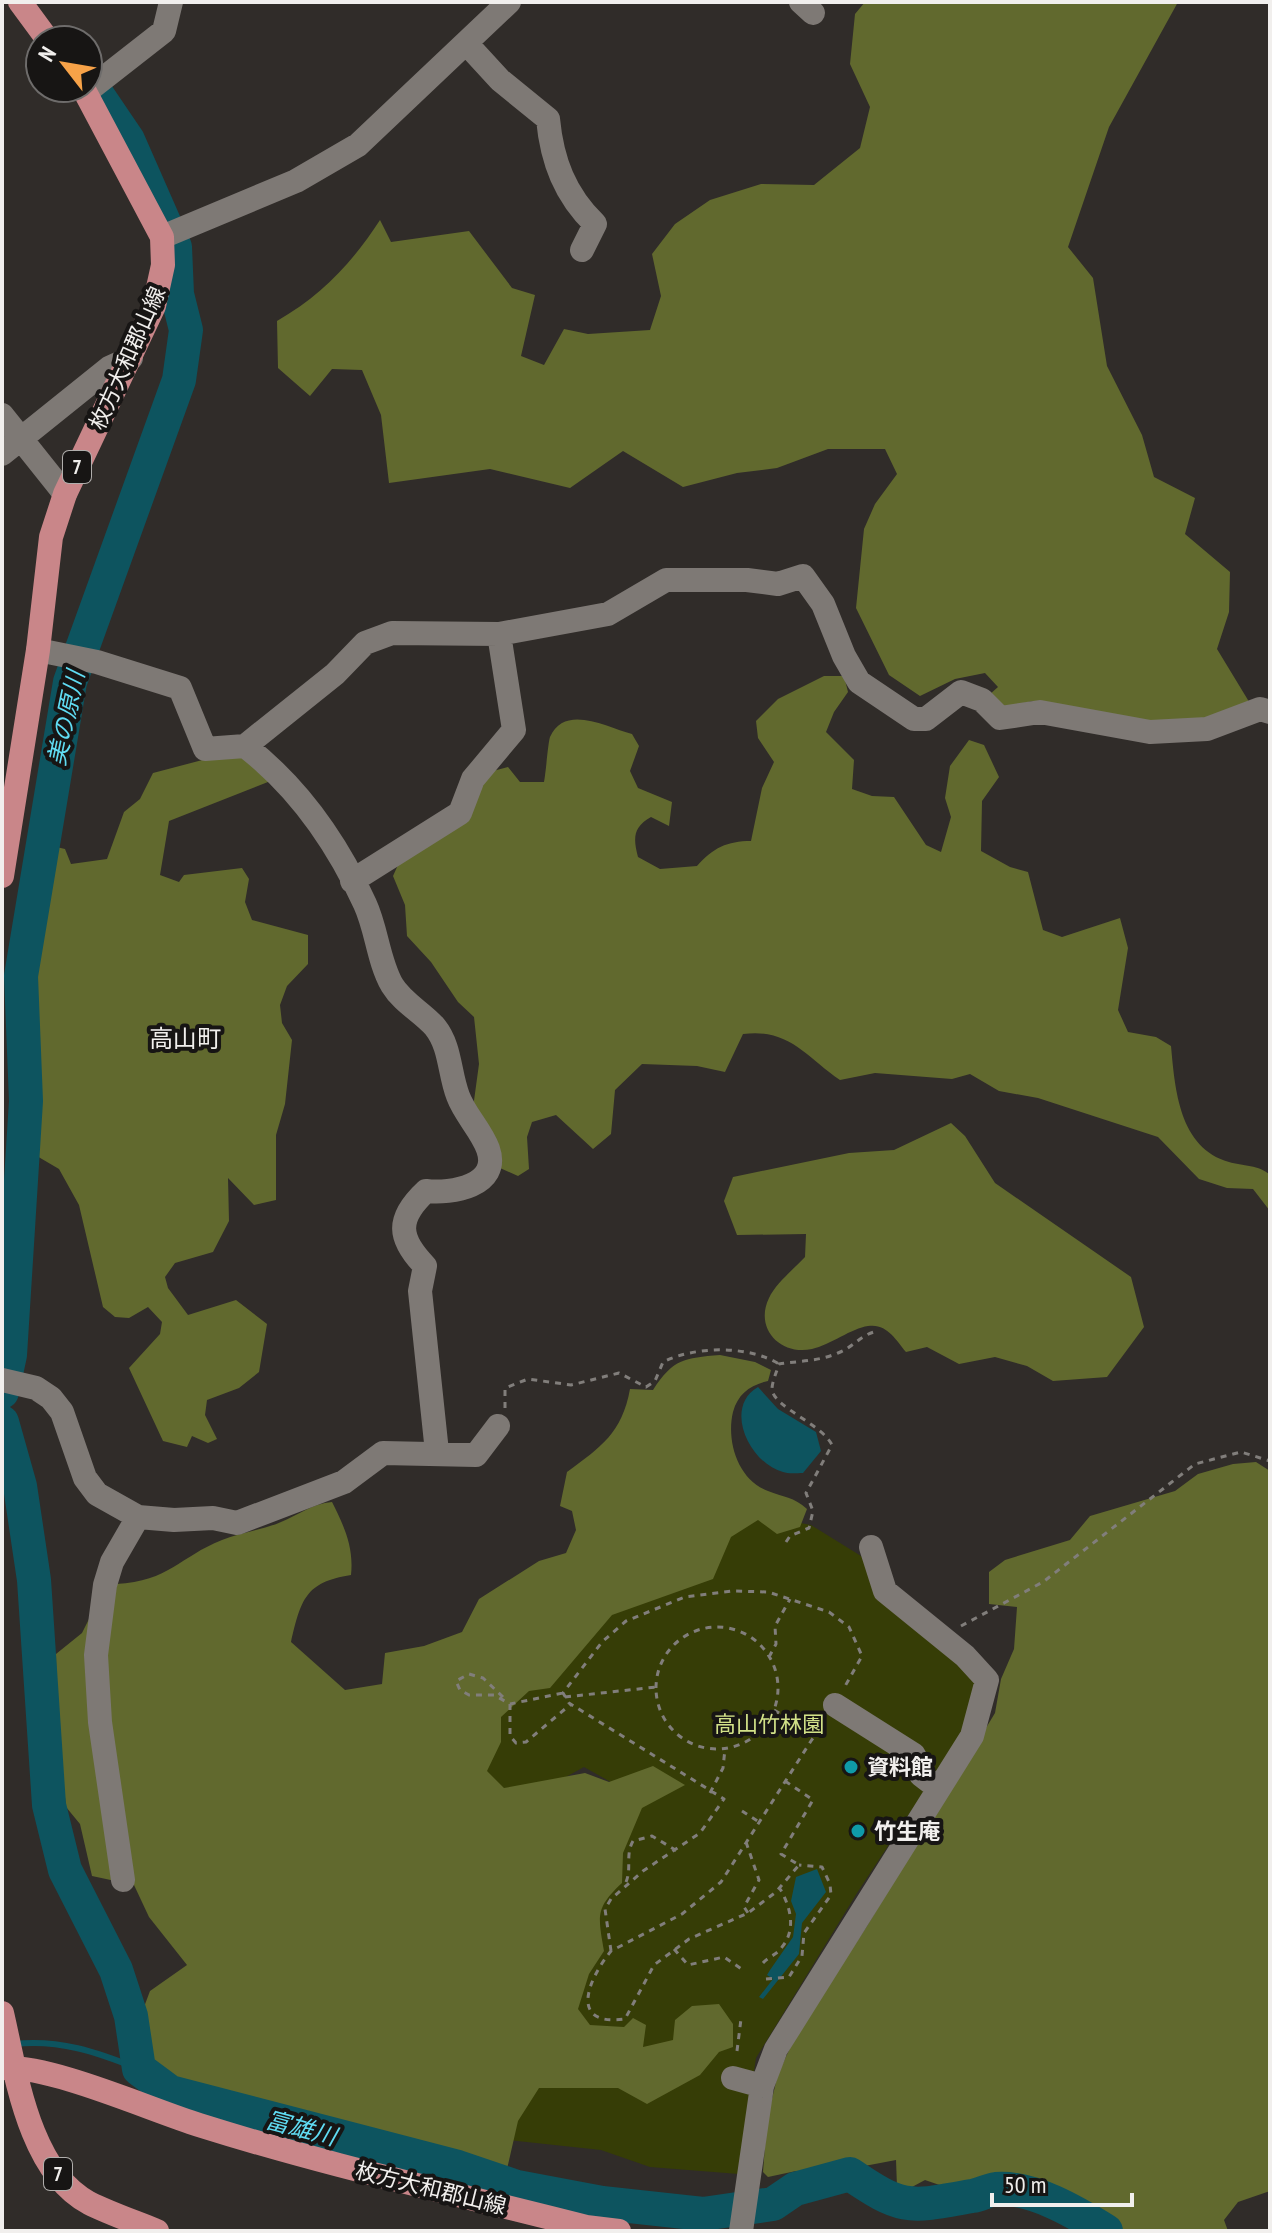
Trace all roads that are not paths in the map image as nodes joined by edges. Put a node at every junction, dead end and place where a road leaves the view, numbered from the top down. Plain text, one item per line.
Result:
1 (20, 2) edge
2 (171, 2) edge
3 (509, 2) edge
4 (36, 24) edge
5 (466, 43) junction
6 (104, 76) edge
7 (93, 104) edge
8 (172, 234) junction
9 (582, 250) dead end
10 (131, 358) junction
11 (2, 415) edge
12 (12, 447) edge
13 (65, 494) junction
14 (499, 634) junction
15 (38, 650) junction
16 (1270, 712) edge
17 (245, 746) junction
18 (2, 876) edge
19 (352, 881) junction
20 (2, 1380) edge
21 (498, 1426) road end
22 (437, 1452) junction
23 (138, 1517) junction
24 (871, 1547) dead end
25 (835, 1705) road end
26 (938, 1788) junction
27 (123, 1880) dead end
28 (2, 2013) edge
29 (8, 2068) edge
30 (733, 2078) dead end
31 (762, 2086) junction
32 (741, 2230) edge
33 (157, 2231) edge
34 (619, 2231) edge

1 - 4 main road
2 - 6 street
3 - 5 street
5 - 8 street
5 - 9 street
7 - 8 main road, 枚方大和郡山線 / 7
8 - 10 main road, 枚方大和郡山線 / 7
10 - 12 street
10 - 13 main road, 枚方大和郡山線 / 7
11 - 12 street
12 - 13 street
13 - 15 main road, 枚方大和郡山線 / 7
14 - 16 street
14 - 17 street
14 - 19 street
15 - 17 street
15 - 18 main road, 枚方大和郡山線 / 7
17 - 19 street
19 - 22 street
20 - 23 street
21 - 22 street
22 - 23 street
23 - 27 street
24 - 26 street
25 - 26 street
26 - 31 street
28 - 29 main road, 7
29 - 33 main road, 7
29 - 34 main road, 枚方大和郡山線
30 - 31 street
31 - 32 street

